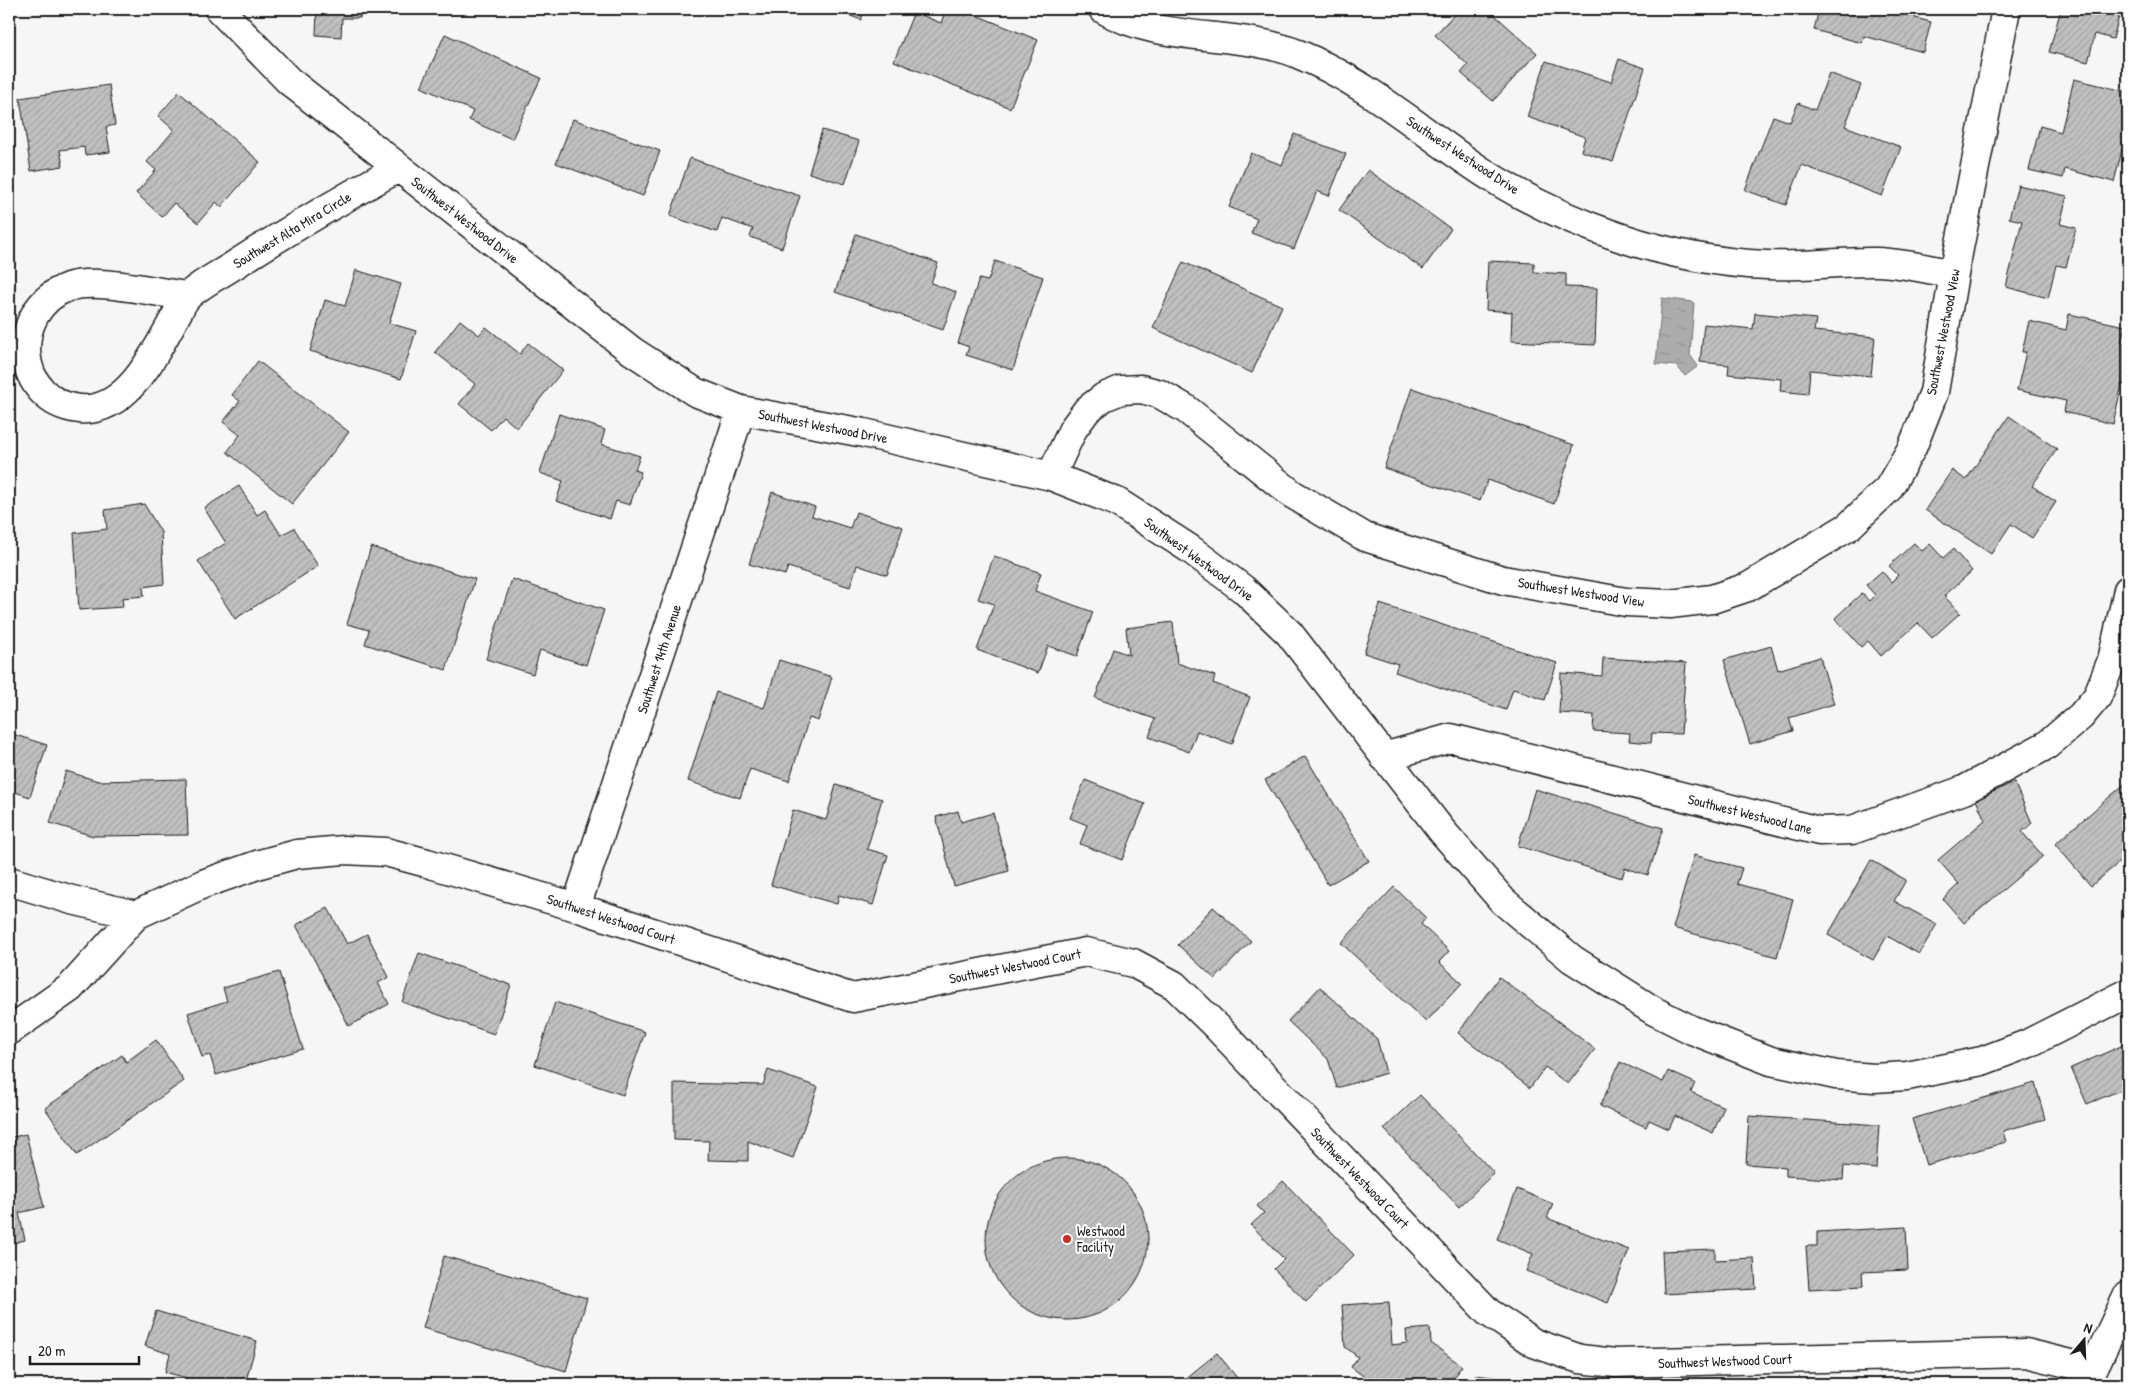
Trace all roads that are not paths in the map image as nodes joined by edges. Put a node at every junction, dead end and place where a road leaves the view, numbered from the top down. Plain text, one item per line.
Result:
1 (219, 9) edge
2 (1103, 9) edge
3 (2006, 9) edge
4 (398, 168) junction
5 (1954, 274) junction
6 (188, 296) junction
7 (741, 410) junction
8 (1051, 476) junction
9 (2128, 590) edge
10 (1384, 757) junction
11 (9, 880) edge
12 (576, 907) junction
13 (136, 915) junction
14 (2128, 993) edge
15 (9, 1031) edge
16 (2128, 1295) edge
17 (2089, 1377) edge

1 - 4 street, Southwest Westwood Drive
2 - 5 street, Southwest Westwood Drive
3 - 5 street, Southwest Westwood View
4 - 6 street, Southwest Alta Mira Circle
4 - 7 street, Southwest Westwood Drive
5 - 8 street, Southwest Westwood View
6 - 6 street, Southwest Alta Mira Circle
7 - 8 street, Southwest Westwood Drive
7 - 12 street, Southwest 14th Avenue
8 - 10 street, Southwest Westwood Drive
9 - 10 street, Southwest Westwood Lane
10 - 14 street, Southwest Westwood Drive
11 - 13 street
12 - 13 street, Southwest Westwood Court
12 - 17 street, Southwest Westwood Court
13 - 15 street, Southwest Westwood Court
16 - 17 street

